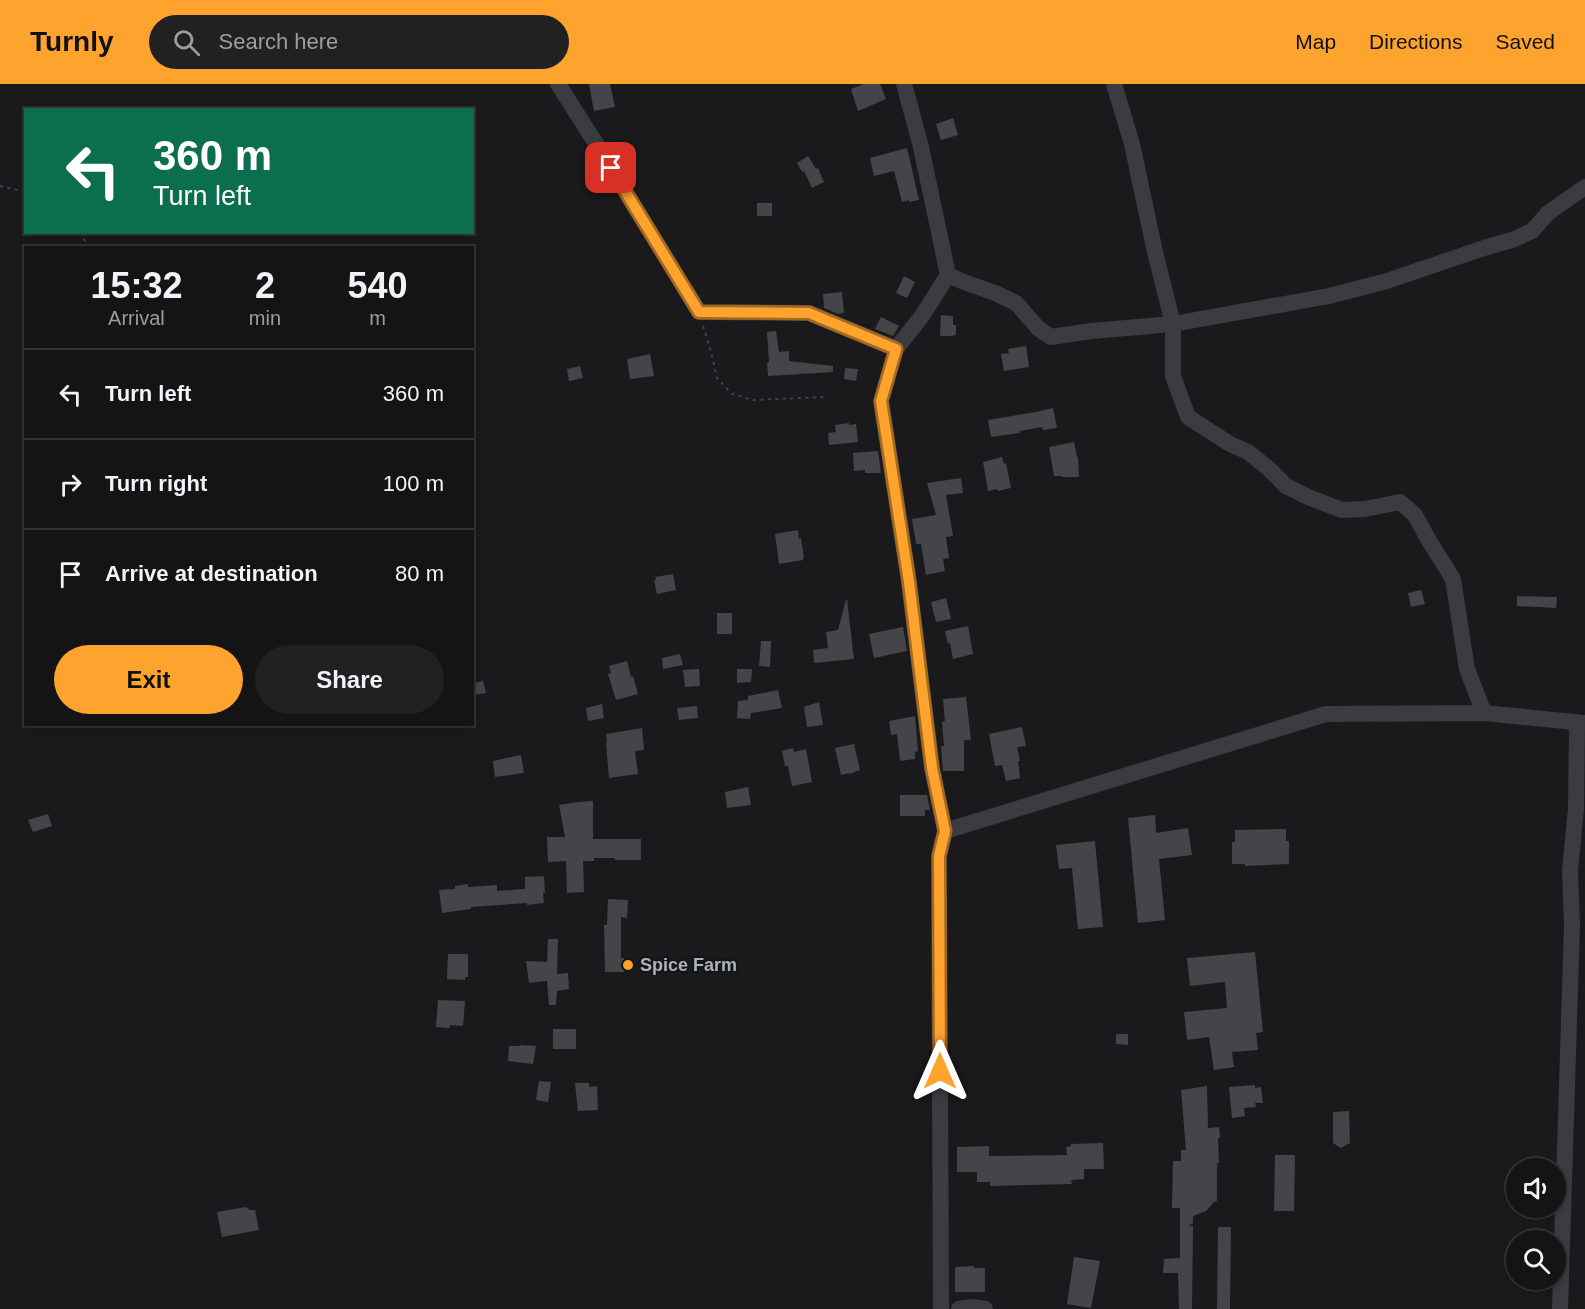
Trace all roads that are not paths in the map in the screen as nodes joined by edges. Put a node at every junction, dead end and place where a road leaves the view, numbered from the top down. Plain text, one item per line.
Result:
1 (558, 84) edge
2 (904, 84) edge
3 (1114, 84) edge
4 (1585, 187) edge
5 (948, 275) junction
6 (1173, 324) junction
7 (896, 349) junction
8 (1484, 713) junction
9 (1581, 724) edge
10 (945, 831) junction
11 (941, 1309) edge
12 (959, 1309) edge
13 (985, 1309) edge
14 (1560, 1309) edge

1 - 7 street
2 - 5 street
3 - 6 street
4 - 6 street
5 - 6 street
5 - 7 street
6 - 8 street
7 - 10 street
8 - 9 street
8 - 10 street
9 - 14 street
10 - 11 street
12 - 13 street

